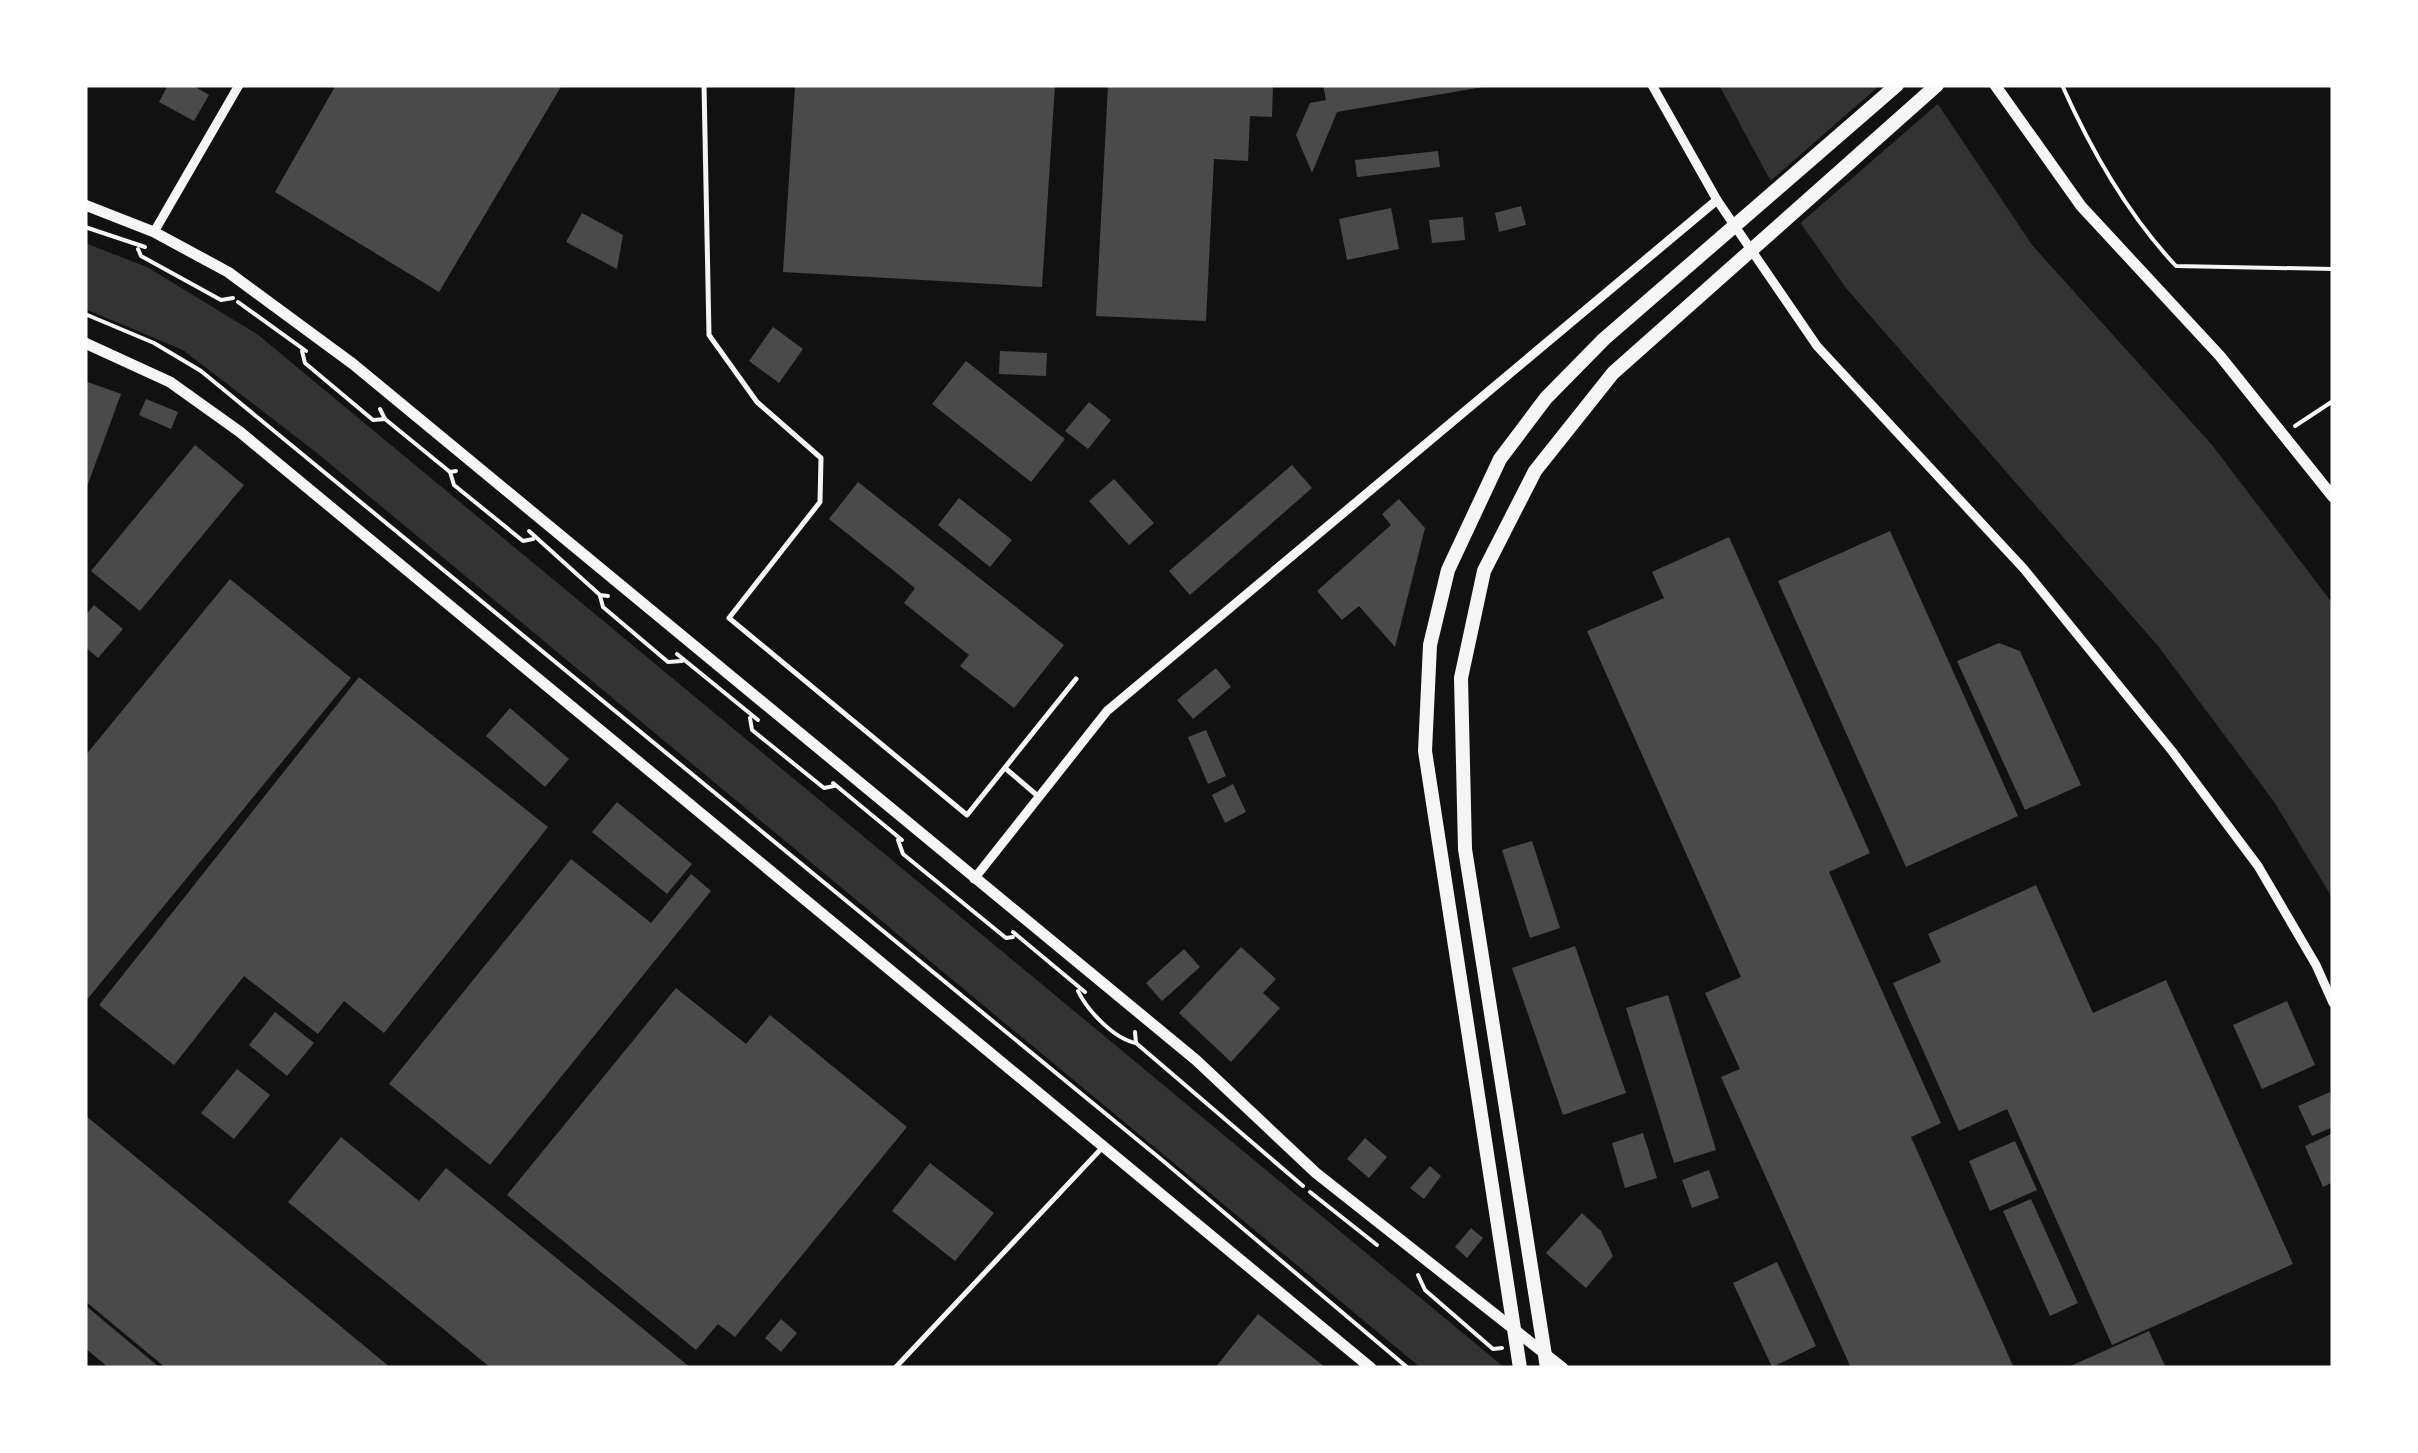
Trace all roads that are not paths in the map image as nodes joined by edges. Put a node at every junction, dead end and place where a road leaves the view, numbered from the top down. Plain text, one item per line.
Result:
1 (239, 85) edge
2 (704, 85) edge
3 (1652, 85) edge
4 (1898, 85) edge
5 (1938, 85) edge
6 (1995, 85) edge
7 (1717, 200) junction
8 (85, 205) edge
9 (154, 232) junction
10 (85, 342) edge
11 (2333, 497) edge
12 (1076, 679) dead end
13 (1004, 768) junction
14 (1039, 797) junction
15 (974, 879) junction
16 (2333, 1002) edge
17 (1104, 1146) junction
18 (894, 1368) edge
19 (1370, 1368) edge
20 (1520, 1368) edge
21 (1547, 1368) edge
22 (1563, 1368) edge

1 - 9 street
2 - 13 lane
3 - 7 street
4 - 20 main road
5 - 21 main road
6 - 11 street
7 - 14 street
7 - 16 street
8 - 9 street
9 - 15 street
10 - 17 street
12 - 13 lane
13 - 14 lane
14 - 15 street
15 - 22 street
17 - 18 lane
17 - 19 street

